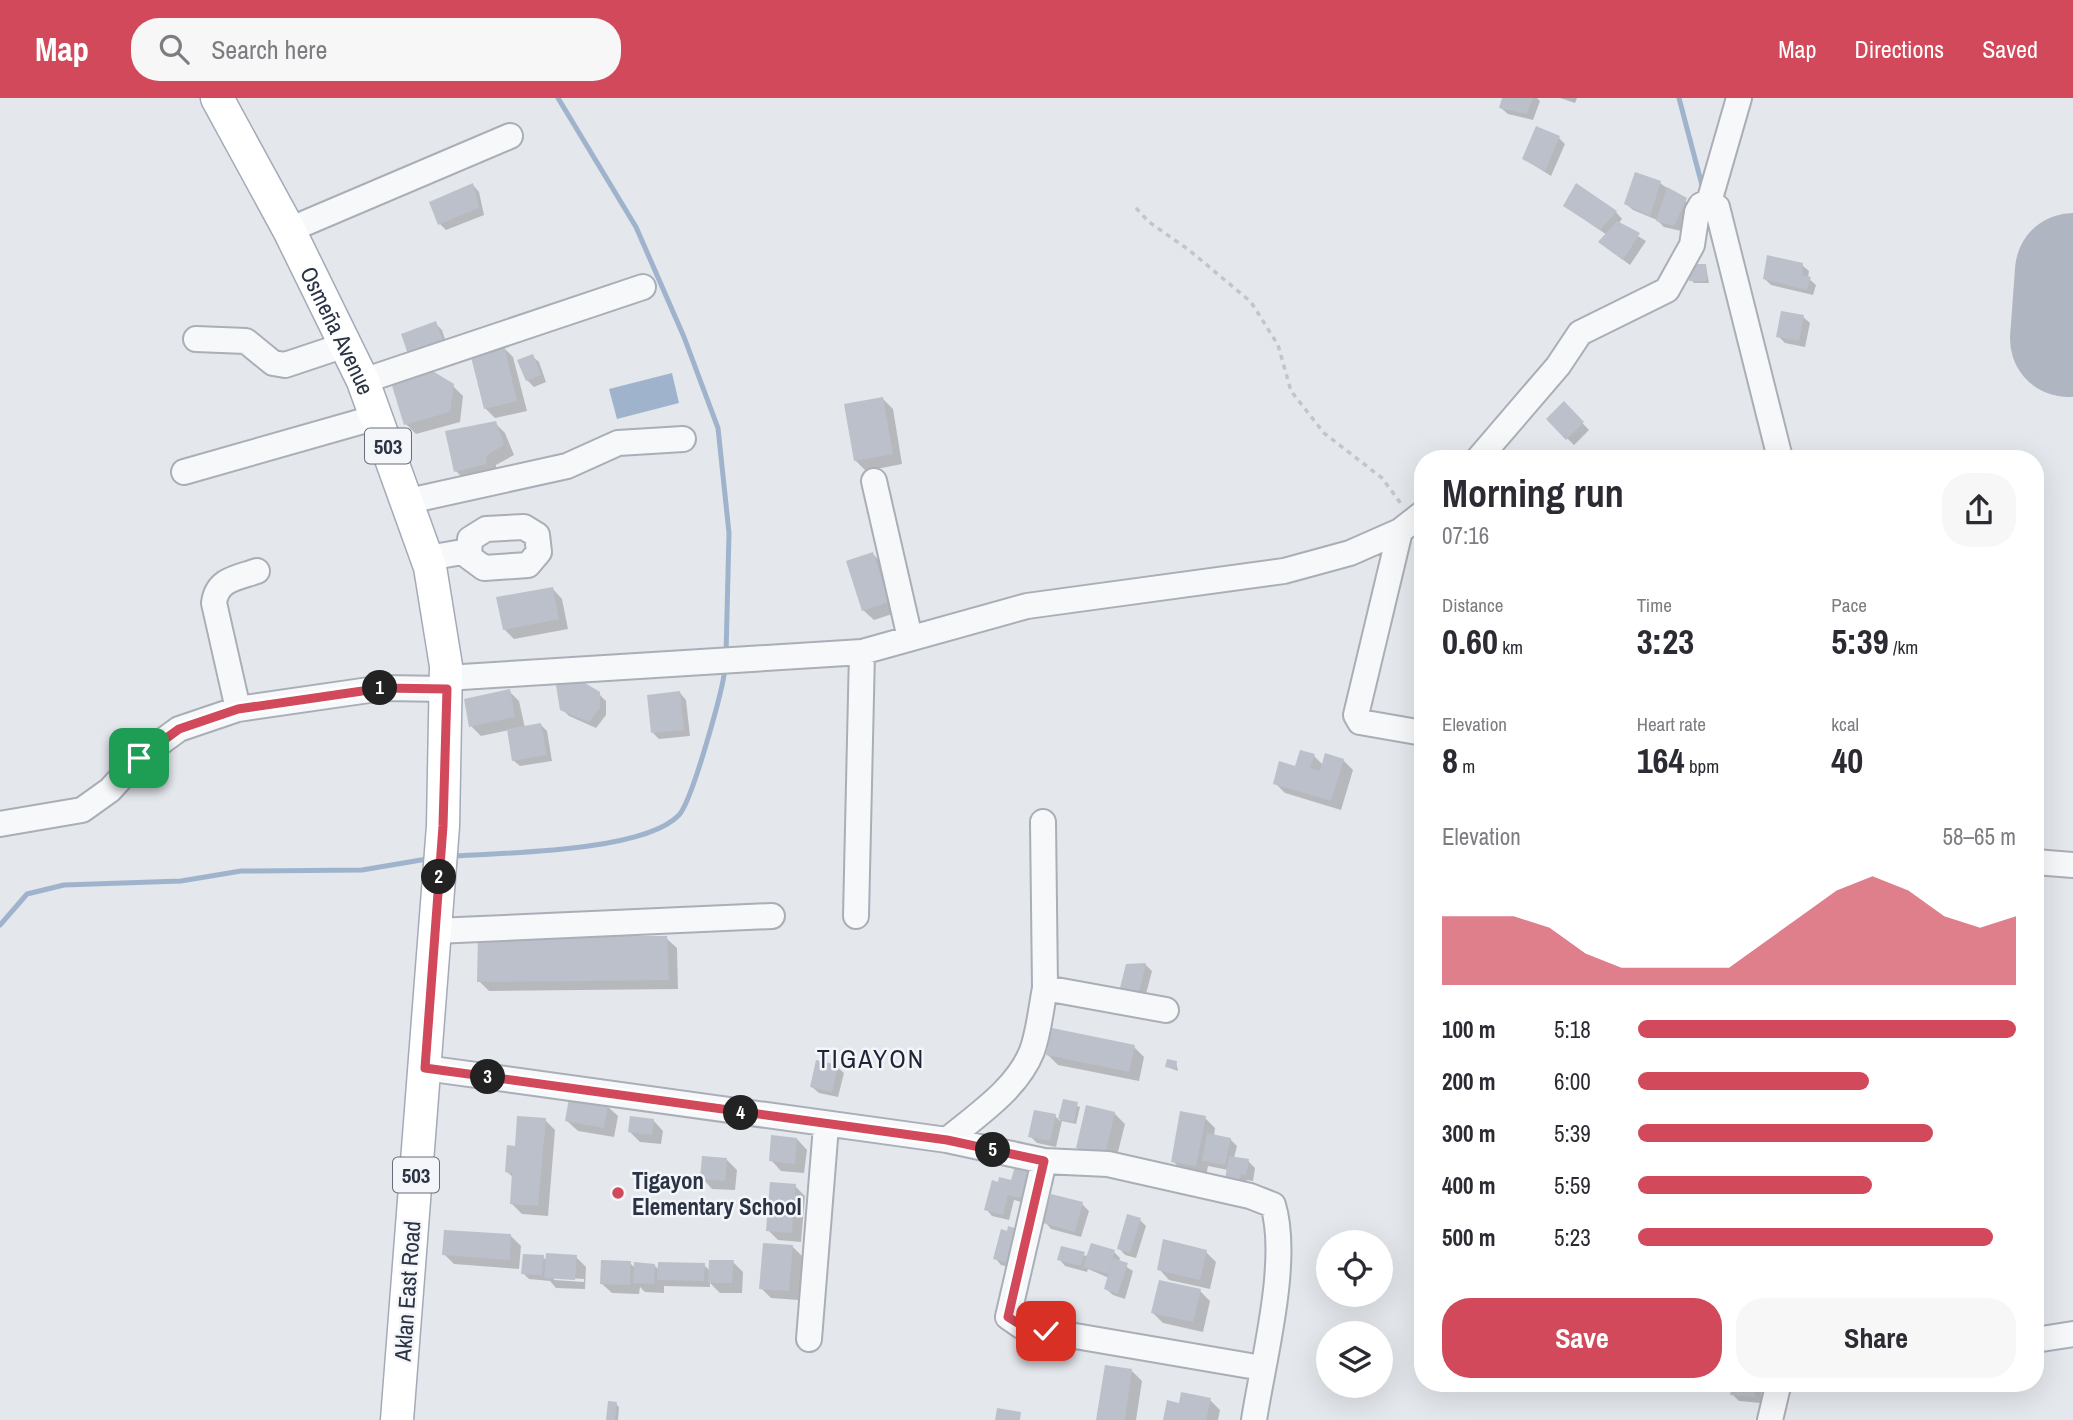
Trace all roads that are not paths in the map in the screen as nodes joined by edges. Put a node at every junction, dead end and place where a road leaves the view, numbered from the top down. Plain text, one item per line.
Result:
1 (217, 98) edge
2 (1739, 98) edge
3 (510, 136) dead end
4 (1709, 202) junction
5 (289, 230) junction
6 (643, 287) dead end
7 (196, 339) dead end
8 (345, 345) junction
9 (363, 381) junction
10 (377, 417) junction
11 (683, 439) dead end
12 (1486, 450) edge
13 (1778, 450) edge
14 (184, 472) dead end
15 (874, 481) dead end
16 (409, 501) junction
17 (1412, 522) edge
18 (468, 551) dead end
19 (428, 558) junction
20 (257, 571) dead end
21 (910, 638) junction
22 (862, 652) junction
23 (447, 683) junction
24 (238, 709) junction
25 (1414, 731) edge
26 (1043, 822) dead end
27 (0, 824) edge
28 (443, 826) joint
29 (2044, 863) edge
30 (2073, 865) edge
31 (772, 916) dead end
32 (856, 916) dead end
33 (435, 931) junction
34 (1045, 988) junction
35 (1166, 1010) dead end
36 (425, 1068) junction
37 (826, 1126) junction
38 (947, 1140) junction
39 (1044, 1161) junction
40 (2073, 1334) edge
41 (809, 1339) dead end
42 (2044, 1339) edge
43 (1262, 1368) junction
44 (1777, 1392) edge
45 (397, 1420) edge
46 (1254, 1420) edge
47 (1770, 1420) edge

1 - 5 main road, Osmeña Avenue / 503
2 - 4 street
3 - 5 street
4 - 12 street
4 - 13 street
5 - 8 main road, Osmeña Avenue / 503
6 - 9 street
7 - 8 street
8 - 9 main road, Osmeña Avenue / 503
9 - 10 main road, Osmeña Avenue / 503
10 - 14 street
10 - 16 main road, Osmeña Avenue / 503
11 - 16 street
15 - 21 street
16 - 19 main road, Osmeña Avenue / 503
17 - 21 street
17 - 25 street
18 - 19 street
19 - 23 main road, Osmeña Avenue / 503
20 - 24 street
21 - 22 street
22 - 23 street
22 - 32 street
23 - 24 street
23 - 28 main road, Osmeña Avenue / 503
24 - 27 street
26 - 34 street
28 - 33 main road, Aklan East Road / 503
29 - 30 street
31 - 33 street
33 - 36 main road, Aklan East Road / 503
34 - 35 street
34 - 38 street
36 - 37 street
36 - 45 main road, Aklan East Road / 503
37 - 38 street
37 - 41 street
38 - 39 street
39 - 43 street
39 - 43 street
40 - 42 street
43 - 46 street
44 - 47 street

